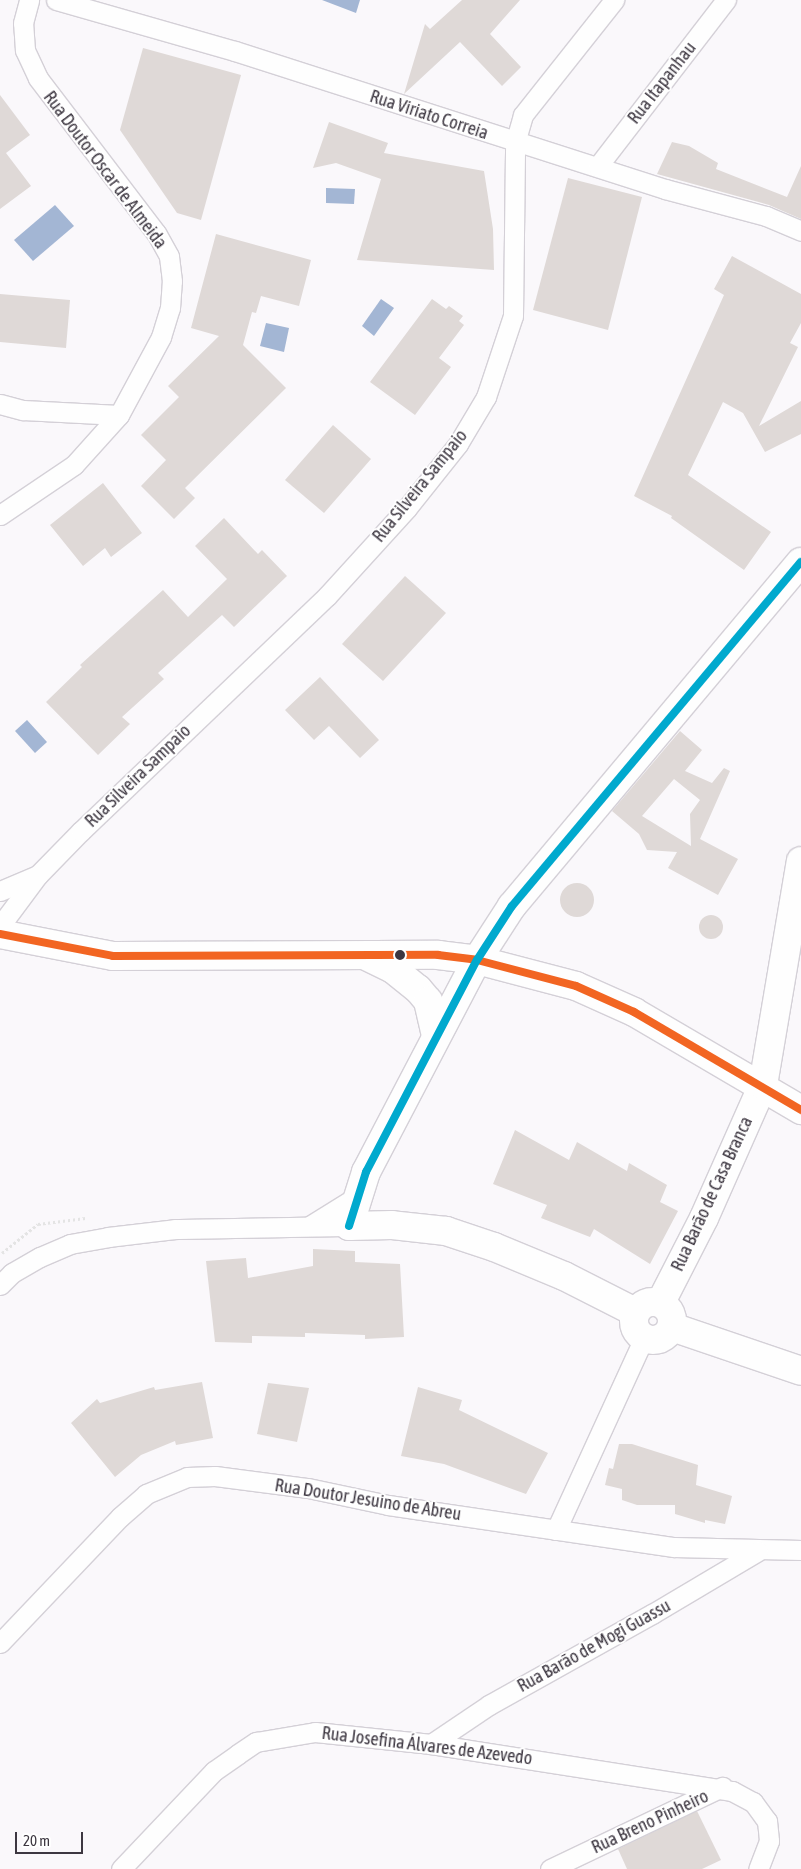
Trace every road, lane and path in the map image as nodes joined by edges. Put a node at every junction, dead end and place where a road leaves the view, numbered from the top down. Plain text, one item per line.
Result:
1 (29, 0) edge
2 (56, 0) edge
3 (614, 0) edge
4 (726, 0) edge
5 (515, 143) junction
6 (598, 166) junction
7 (801, 231) edge
8 (0, 404) edge
9 (119, 416) junction
10 (0, 515) edge
11 (801, 562) edge
12 (801, 861) edge
13 (38, 875) junction
14 (0, 891) edge
15 (0, 926) edge
16 (0, 934) edge
17 (367, 956) junction
18 (477, 960) junction
19 (436, 1035) junction
20 (762, 1085) junction
21 (801, 1110) edge
22 (356, 1197) junction
23 (307, 1226) junction
24 (349, 1226) junction
25 (0, 1285) edge
26 (661, 1302) junction
27 (635, 1312) junction
28 (672, 1327) junction
29 (644, 1338) junction
30 (801, 1371) edge
31 (556, 1530) junction
32 (758, 1550) junction
33 (801, 1550) edge
34 (0, 1643) edge
35 (431, 1744) junction
36 (722, 1788) junction
37 (121, 1869) edge
38 (550, 1869) edge
39 (758, 1869) edge

1 - 9 street, Rua Doutor Oscar de Almeida
2 - 5 street, Rua Viriato Correia
3 - 5 street, Rua Silveira Sampaio
4 - 6 street, Rua Itapanhau
5 - 6 street, Rua Viriato Correia
5 - 13 street, Rua Silveira Sampaio
6 - 7 street, Rua Viriato Correia
8 - 9 street
9 - 10 street, Rua Doutor Oscar de Almeida
11 - 18 main road
12 - 20 main road, Rua Barão de Casa Branca
13 - 14 street, Rua Silveira Sampaio
13 - 15 street, Rua Silveira Sampaio
16 - 17 main road
17 - 18 main road
17 - 19 main road
18 - 19 main road
18 - 20 main road
19 - 22 main road
20 - 21 main road
20 - 26 main road, Rua Barão de Casa Branca
22 - 23 street
22 - 24 main road
23 - 24 street
23 - 25 street
24 - 27 main road
26 - 27 main road
26 - 28 main road
27 - 29 main road
28 - 29 main road
28 - 30 main road
29 - 31 street
31 - 32 street, Rua Doutor Jesuino de Abreu
31 - 34 street, Rua Doutor Jesuino de Abreu
32 - 33 street, Rua Doutor Jesuino de Abreu
32 - 35 street, Rua Barão de Mogi Guassu
35 - 36 street, Rua Josefina Álvares de Azevedo
35 - 37 street, Rua Josefina Álvares de Azevedo
36 - 38 street, Rua Breno Pinheiro
36 - 39 street, Rua Josefina Álvares de Azevedo

